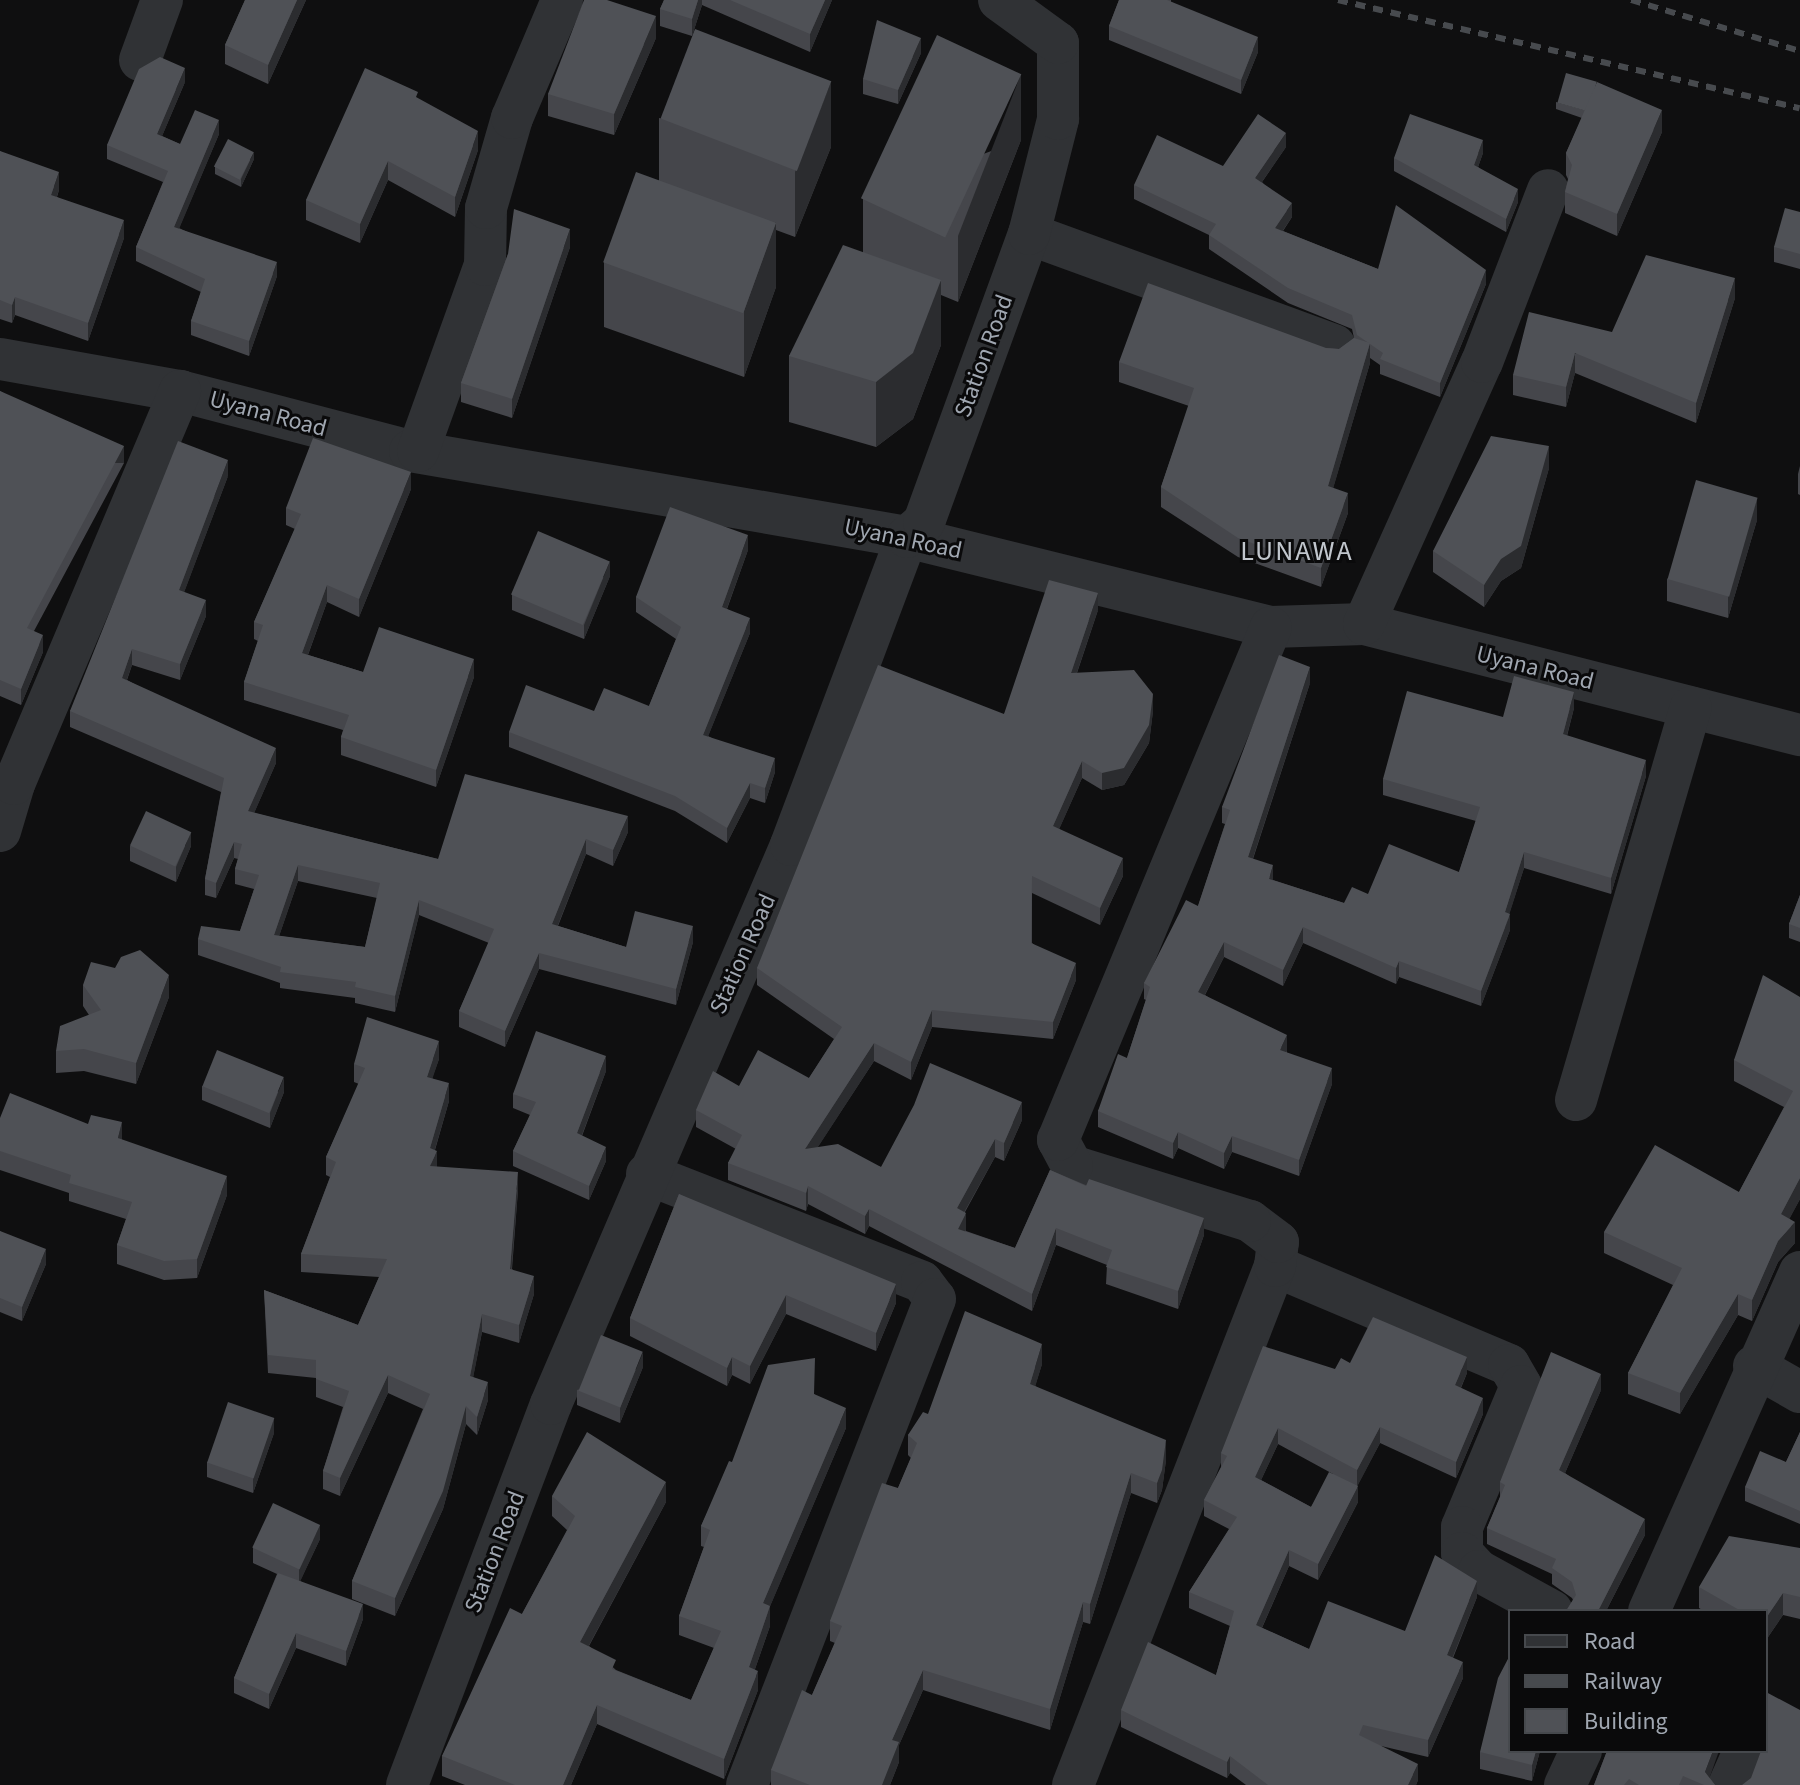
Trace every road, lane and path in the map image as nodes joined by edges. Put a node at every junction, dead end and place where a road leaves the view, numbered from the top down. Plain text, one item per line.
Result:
1 (162, 0) edge
2 (562, 0) edge
3 (999, 0) edge
4 (140, 60) dead end
5 (1548, 190) dead end
6 (1029, 234) junction
7 (1334, 345) edge
8 (0, 359) edge
9 (180, 391) junction
10 (410, 451) junction
11 (907, 537) junction
12 (1364, 624) junction
13 (1271, 627) junction
14 (1691, 707) junction
15 (1800, 735) edge
16 (0, 831) edge
17 (1576, 1100) dead end
18 (647, 1174) junction
19 (1275, 1266) junction
20 (1800, 1272) edge
21 (1754, 1366) junction
22 (1800, 1392) edge
23 (1548, 1609) edge
24 (1650, 1609) edge
25 (1580, 1753) edge
26 (1743, 1753) edge
27 (407, 1785) edge
28 (747, 1785) edge
29 (1073, 1785) edge
30 (1565, 1785) edge
31 (1729, 1785) edge

1 - 4 street
2 - 10 street
3 - 6 street, Station Road
5 - 12 street
6 - 7 street
6 - 11 street, Station Road
8 - 9 street, Uyana Road
9 - 10 street, Uyana Road
9 - 16 street
10 - 11 street, Uyana Road
11 - 13 street, Uyana Road
11 - 18 street, Station Road
12 - 13 street, Uyana Road
12 - 14 street, Uyana Road
13 - 19 street
14 - 15 street, Uyana Road
14 - 17 street
18 - 27 street, Station Road
18 - 28 street
19 - 23 street
19 - 29 street
20 - 21 street
21 - 22 street
21 - 24 street
25 - 30 street
26 - 31 street

